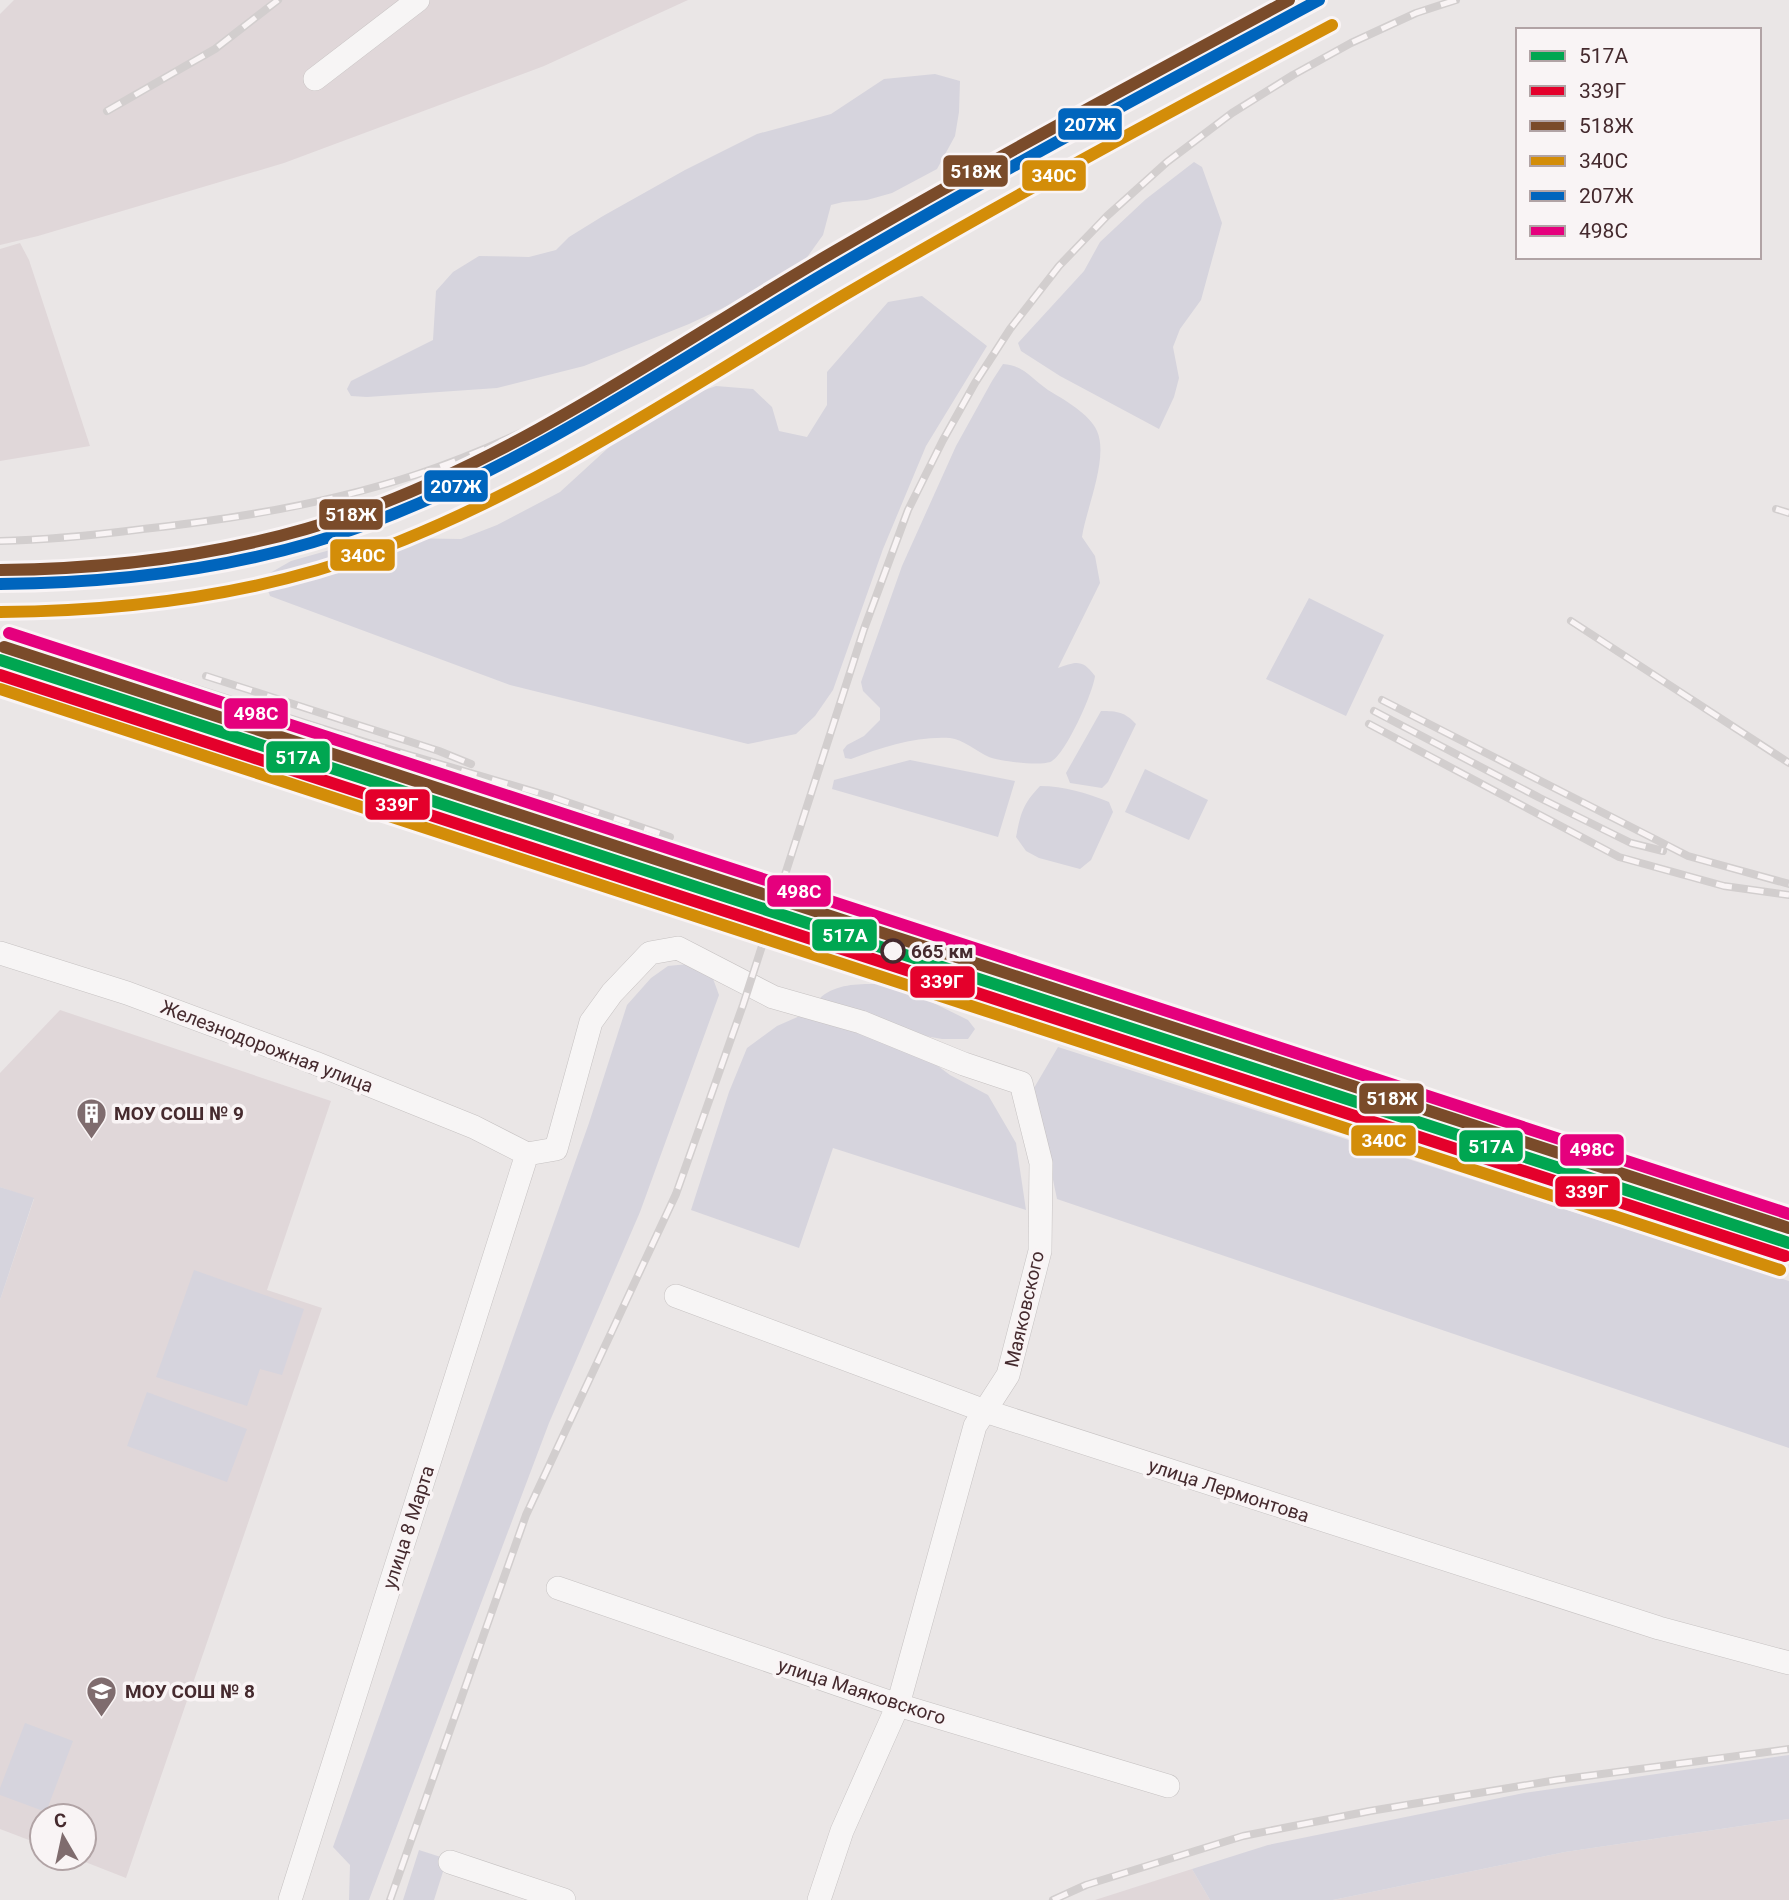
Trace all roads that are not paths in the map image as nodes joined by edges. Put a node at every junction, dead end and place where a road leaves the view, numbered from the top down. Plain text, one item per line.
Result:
1 (418, 0) edge
2 (315, 79) dead end
3 (0, 953) edge
4 (527, 1154) junction
5 (676, 1296) dead end
6 (985, 1411) junction
7 (558, 1588) dead end
8 (1789, 1663) edge
9 (898, 1705) junction
10 (1168, 1786) dead end
11 (450, 1862) dead end
12 (290, 1900) edge
13 (564, 1900) edge
14 (820, 1900) edge

1 - 2 street
3 - 4 street, Железнодорожная улица
4 - 6 street, Маяковского
4 - 12 street, улица 8 Марта
5 - 6 street, улица Лермонтова
6 - 8 street, улица Лермонтова
6 - 9 street, Маяковского
7 - 9 street, улица Маяковского
9 - 10 street, улица Маяковского
9 - 14 street, Маяковского
11 - 13 street

